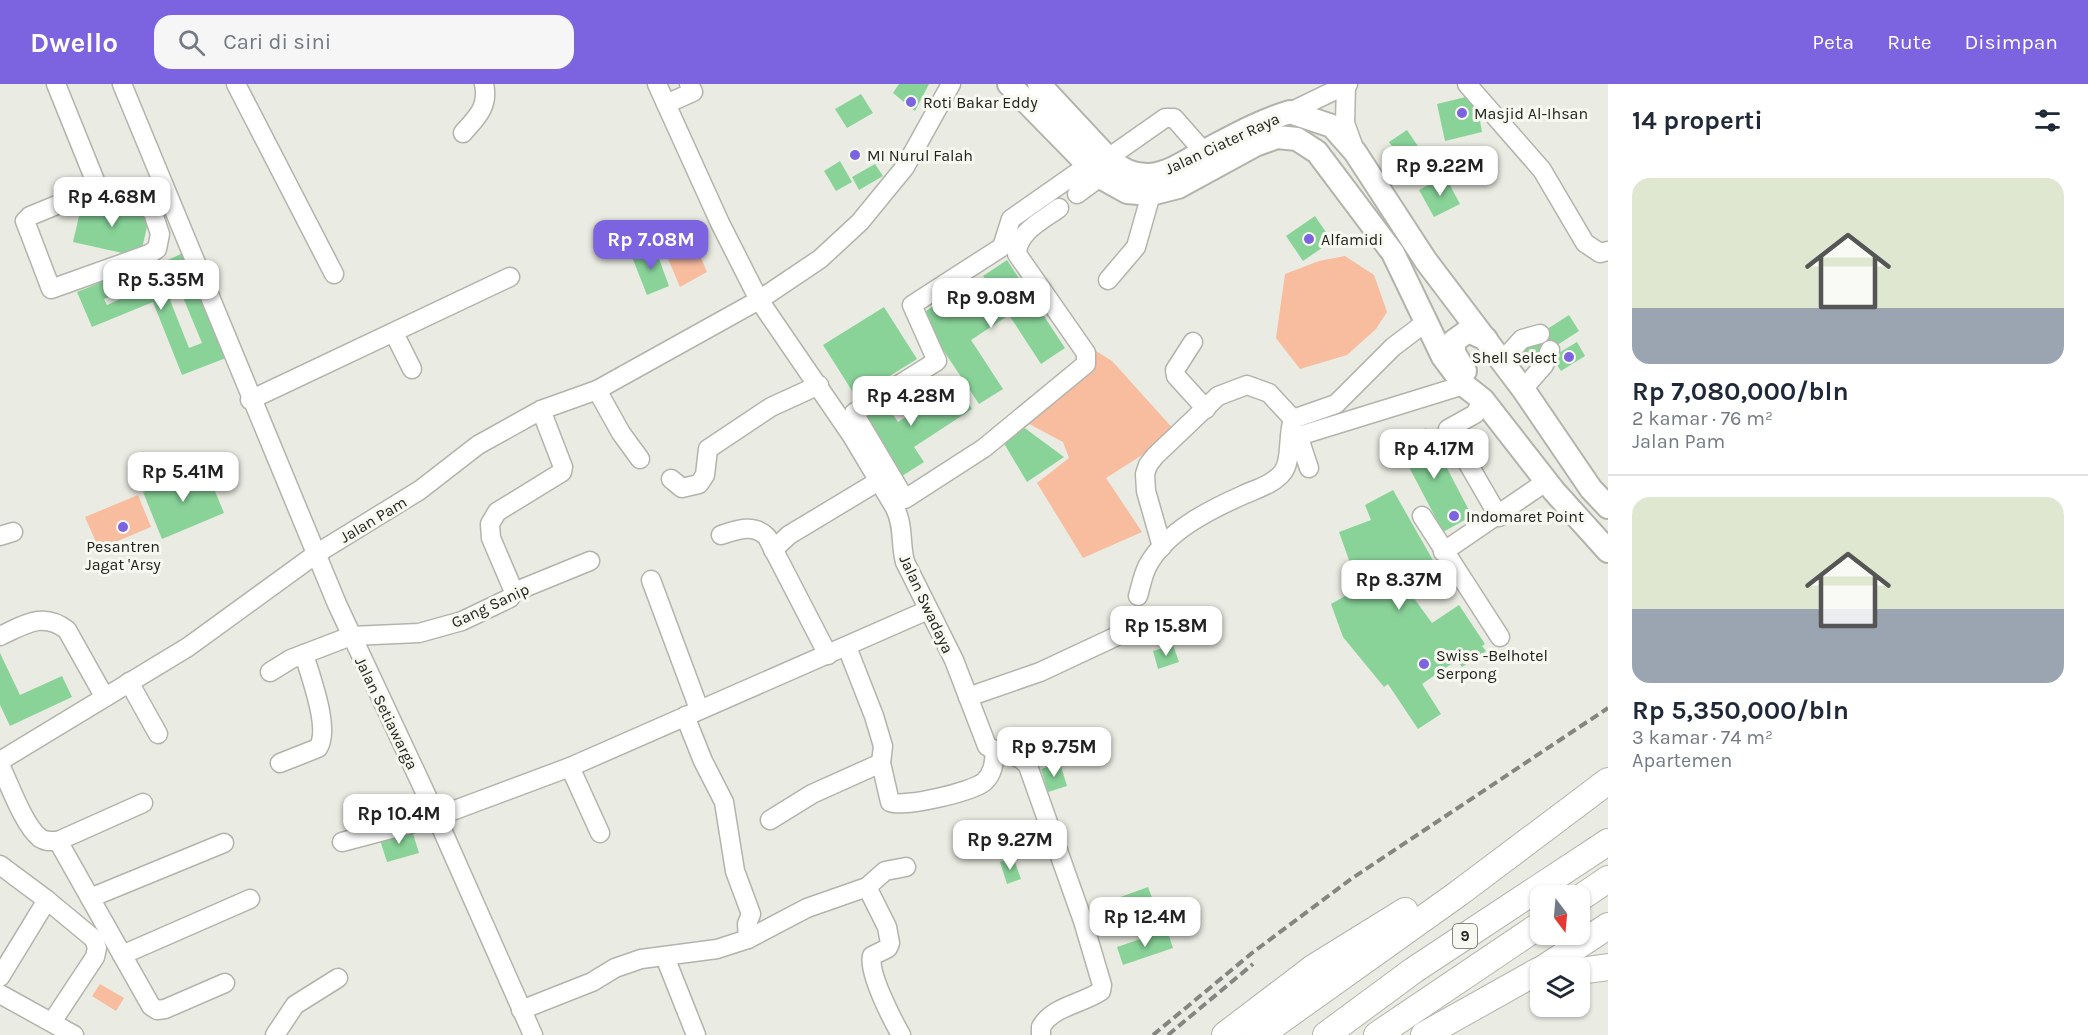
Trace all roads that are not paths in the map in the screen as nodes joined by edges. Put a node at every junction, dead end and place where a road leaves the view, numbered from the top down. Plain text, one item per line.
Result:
1 (56, 84) edge
2 (122, 84) edge
3 (236, 84) edge
4 (484, 84) edge
5 (657, 84) edge
6 (689, 84) edge
7 (951, 84) edge
8 (1009, 84) edge
9 (1039, 84) edge
10 (1467, 84) edge
11 (1347, 85) edge
12 (666, 104) junction
13 (1290, 112) junction
14 (464, 133) dead end
15 (1203, 152) junction
16 (1355, 152) junction
17 (1098, 167) junction
18 (98, 188) junction
19 (1077, 194) dead end
20 (1151, 194) junction
21 (1059, 208) dead end
22 (1608, 251) edge
23 (334, 274) dead end
24 (510, 277) dead end
25 (1108, 280) dead end
26 (759, 300) junction
27 (1426, 322) junction
28 (394, 333) junction
29 (1540, 334) dead end
30 (1486, 339) junction
31 (1193, 342) dead end
32 (1550, 350) dead end
33 (1502, 361) junction
34 (412, 369) dead end
35 (819, 385) junction
36 (1464, 385) junction
37 (1523, 389) junction
38 (597, 390) junction
39 (250, 400) junction
40 (1483, 400) junction
41 (1206, 409) junction
42 (541, 410) junction
43 (1293, 419) junction
44 (640, 459) dead end
45 (1309, 468) dead end
46 (671, 479) dead end
47 (877, 482) junction
48 (1547, 482) junction
49 (1608, 507) edge
50 (1422, 516) dead end
51 (1499, 517) junction
52 (721, 535) dead end
53 (1162, 547) junction
54 (772, 550) junction
55 (1608, 551) edge
56 (1443, 552) junction
57 (316, 554) junction
58 (590, 561) dead end
59 (651, 580) dead end
60 (514, 592) junction
61 (1138, 596) dead end
62 (928, 610) junction
63 (1132, 629) dead end
64 (0, 636) edge
65 (351, 636) junction
66 (1500, 637) dead end
67 (847, 647) junction
68 (304, 654) junction
69 (828, 655) junction
70 (270, 672) dead end
71 (129, 682) junction
72 (104, 696) junction
73 (968, 697) junction
74 (692, 712) junction
75 (158, 734) dead end
76 (995, 752) junction
77 (0, 763) edge
78 (280, 763) dead end
79 (881, 763) junction
80 (570, 767) junction
81 (1608, 782) edge
82 (143, 803) dead end
83 (1562, 814) junction
84 (436, 817) junction
85 (770, 820) dead end
86 (600, 833) dead end
87 (58, 841) junction
88 (342, 842) dead end
89 (1608, 842) edge
90 (224, 843) dead end
91 (0, 865) edge
92 (906, 867) dead end
93 (1608, 879) edge
94 (867, 887) junction
95 (1590, 891) edge
96 (90, 898) junction
97 (250, 899) dead end
98 (47, 900) junction
99 (1608, 926) edge
100 (1530, 932) edge
101 (748, 939) junction
102 (122, 955) junction
103 (665, 957) junction
104 (1560, 957) edge
105 (1608, 967) edge
106 (1414, 970) junction
107 (1590, 970) edge
108 (1530, 976) edge
109 (0, 977) edge
110 (338, 978) dead end
111 (225, 983) dead end
112 (1530, 986) edge
113 (0, 994) edge
114 (1480, 1005) junction
115 (521, 1010) junction
116 (52, 1022) junction
117 (74, 1035) edge
118 (275, 1035) edge
119 (533, 1035) edge
120 (696, 1035) edge
121 (901, 1035) edge
122 (1041, 1035) edge
123 (1225, 1035) edge
124 (1260, 1035) edge
125 (1314, 1035) edge
126 (1326, 1035) edge
127 (1377, 1035) edge
128 (1424, 1035) edge

1 - 18 street
2 - 39 street, Jalan Setiawarga
3 - 23 street
4 - 14 street
5 - 12 street, Jalan Swadaya
6 - 12 street
7 - 26 street, Jalan Pam
8 - 17 main road, Jalan Ciater Raya
9 - 17 main road, Jalan Ciater Raya
10 - 22 street
11 - 13 street
11 - 16 street
12 - 26 street, Jalan Swadaya
13 - 15 main road, Jalan Ciater Raya
13 - 16 main road, Jalan Ciater Raya
15 - 17 main road, Jalan Ciater Raya
15 - 17 street
16 - 30 main road
17 - 19 street
17 - 20 main road, Jalan Ciater Raya
17 - 21 street
18 - 18 street
20 - 25 street
20 - 27 main road, Jalan Ciater Raya
24 - 28 street
26 - 35 street, Jalan Swadaya
26 - 38 street, Jalan Pam
27 - 36 main road, Jalan Ciater Raya
27 - 43 street
28 - 34 street
28 - 39 street
29 - 33 street
30 - 33 main road
30 - 40 main road
31 - 41 street
32 - 37 street
33 - 37 main road
35 - 46 street
35 - 47 street, Jalan Swadaya
36 - 40 main road, Jalan Ciater Raya
36 - 45 street
37 - 49 main road
38 - 42 street, Jalan Pam
38 - 44 street
39 - 57 street, Jalan Setiawarga
40 - 48 main road
40 - 51 street
41 - 43 street
41 - 53 street
42 - 57 street, Jalan Pam
42 - 60 street
43 - 53 street
47 - 54 street
47 - 62 street, Jalan Swadaya
48 - 51 street
48 - 55 main road
50 - 56 street
51 - 56 street
52 - 54 street
53 - 61 street
54 - 69 street
56 - 66 street
57 - 65 street, Jalan Setiawarga
57 - 71 street, Jalan Pam
58 - 60 street, Gang Sanip
59 - 74 street
60 - 65 street, Gang Sanip
62 - 67 street
62 - 73 street, Jalan Swadaya
63 - 73 street
64 - 72 street
65 - 68 street, Gang Sanip
65 - 84 street, Jalan Setiawarga
67 - 69 street
67 - 79 street
68 - 70 street, Gang Sanip
68 - 78 street
69 - 74 street
71 - 72 street, Jalan Pam
71 - 75 street
72 - 77 street, Jalan Pam
73 - 76 street, Jalan Swadaya
74 - 80 street
74 - 101 street
76 - 79 street
76 - 122 street
77 - 87 street
79 - 85 street
80 - 84 street
80 - 86 street
81 - 83 highway
82 - 87 street
83 - 123 highway
83 - 124 highway
84 - 88 street
84 - 115 street, Jalan Setiawarga
87 - 96 street
89 - 106 highway, 9
90 - 96 street
91 - 98 street
92 - 94 street
93 - 95 highway
94 - 101 street
94 - 121 street
96 - 102 street
97 - 102 street
98 - 109 street
98 - 116 street
99 - 104 highway
100 - 127 highway, 9
101 - 103 street
102 - 111 street
103 - 115 street
103 - 120 street
105 - 107 highway
106 - 125 highway
106 - 126 highway, 9
108 - 114 highway
110 - 118 street
112 - 114 highway
113 - 116 street
114 - 128 highway
115 - 119 street, Jalan Setiawarga
116 - 117 street

